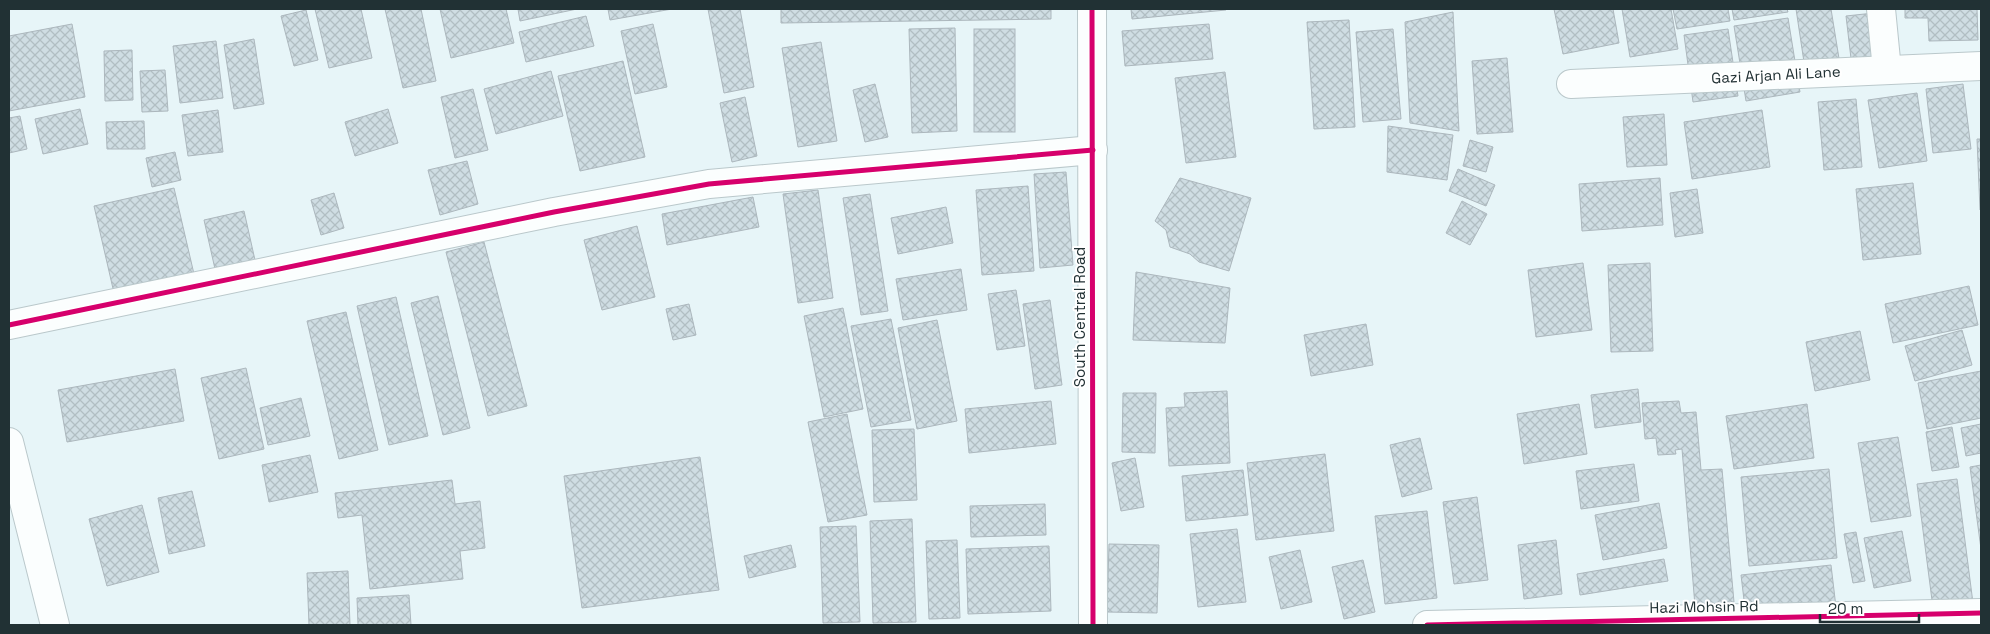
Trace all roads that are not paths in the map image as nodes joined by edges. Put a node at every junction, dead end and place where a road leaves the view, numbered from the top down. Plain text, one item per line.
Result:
1 (1092, 9) edge
2 (1881, 9) edge
3 (1981, 66) edge
4 (1887, 70) junction
5 (1571, 84) dead end
6 (1093, 150) junction
7 (9, 325) edge
8 (9, 442) edge
9 (1981, 613) edge
10 (55, 625) edge
11 (1092, 625) edge
12 (1427, 625) edge

1 - 6 street, South Central Road
2 - 4 street
3 - 4 street, Gazi Arjan Ali Lane
4 - 5 street, Gazi Arjan Ali Lane
6 - 7 street
6 - 11 street, South Central Road
8 - 10 street
9 - 12 street, Hazi Mohsin Rd

